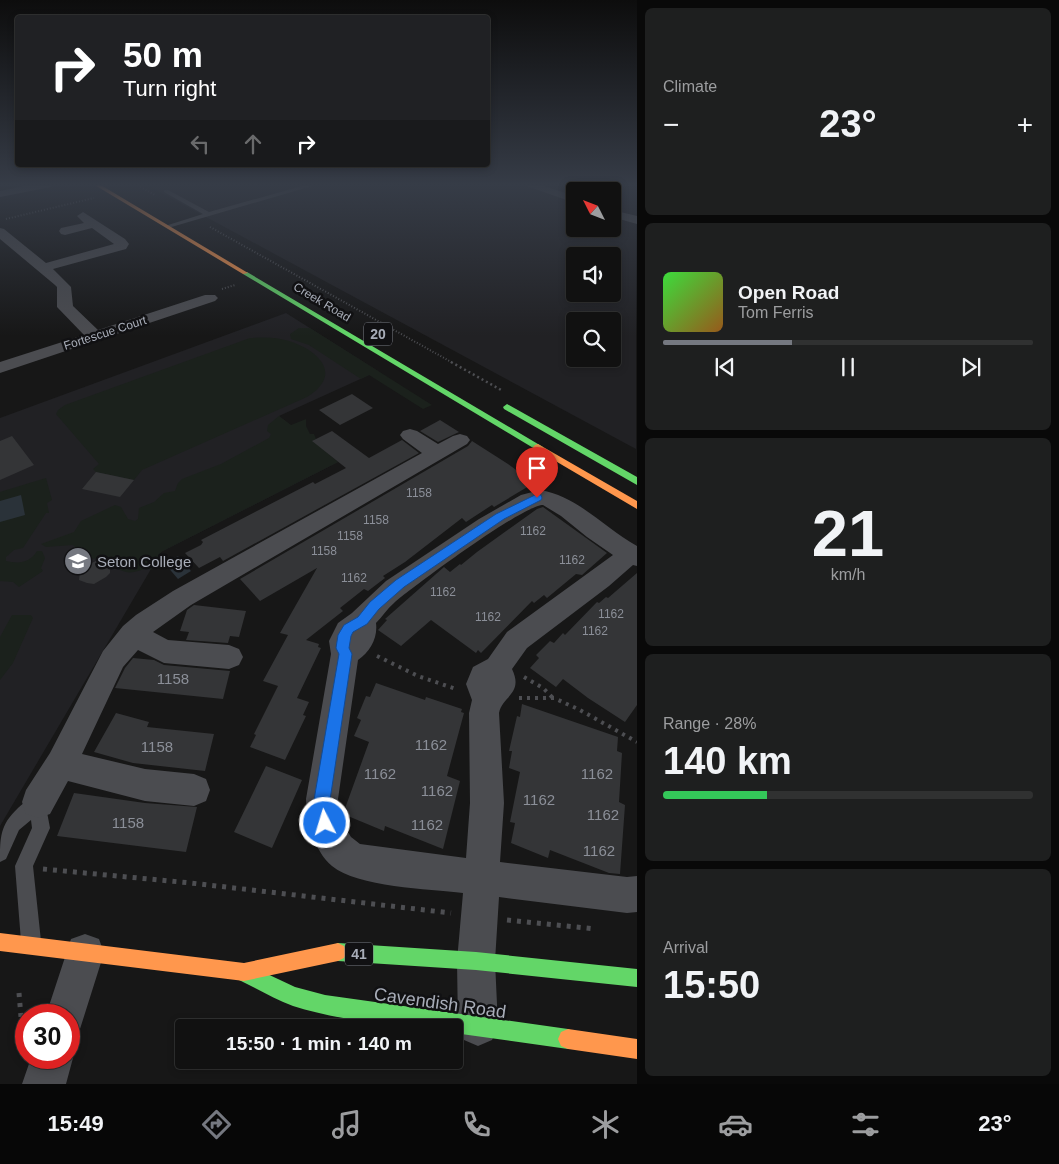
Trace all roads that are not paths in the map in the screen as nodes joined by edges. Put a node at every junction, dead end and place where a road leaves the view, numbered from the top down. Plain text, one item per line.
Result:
1 (10, 235) edge
2 (109, 235) edge
3 (182, 235) edge
4 (43, 268) junction
5 (210, 298) dead end
6 (95, 336) junction
7 (0, 368) edge
8 (493, 399) dead end
9 (410, 435) dead end
10 (460, 440) dead end
11 (437, 453) junction
12 (636, 482) edge
13 (636, 506) edge
14 (633, 556) edge
15 (133, 634) junction
16 (229, 657) dead end
17 (62, 764) junction
18 (194, 790) dead end
19 (38, 802) junction
20 (0, 853) edge
21 (482, 878) junction
22 (636, 894) edge
23 (0, 942) edge
24 (31, 946) junction
25 (85, 954) junction
26 (476, 961) junction
27 (244, 972) junction
28 (636, 978) edge
29 (69, 1004) edge
30 (478, 1026) junction
31 (636, 1049) edge

1 - 4 street
2 - 4 street
3 - 13 main road, Creek Road / 20
4 - 6 street
5 - 6 street, Fortescue Court
6 - 7 street, Fortescue Court
8 - 12 main road
9 - 11 street
10 - 11 street
11 - 15 street
14 - 21 street
14 - 21 street
15 - 16 street
15 - 17 street
17 - 18 street
17 - 19 street
19 - 20 lane
19 - 24 lane
21 - 22 street
21 - 26 street
23 - 24 main road, Cavendish Road / 41
24 - 25 main road, Cavendish Road / 41
25 - 27 main road, Cavendish Road / 41
25 - 29 street
26 - 27 main road, Cavendish Road / 41
26 - 28 main road, Cavendish Road / 41
26 - 30 street
27 - 30 main road, Cavendish Road / 41
30 - 31 main road, Cavendish Road / 41

